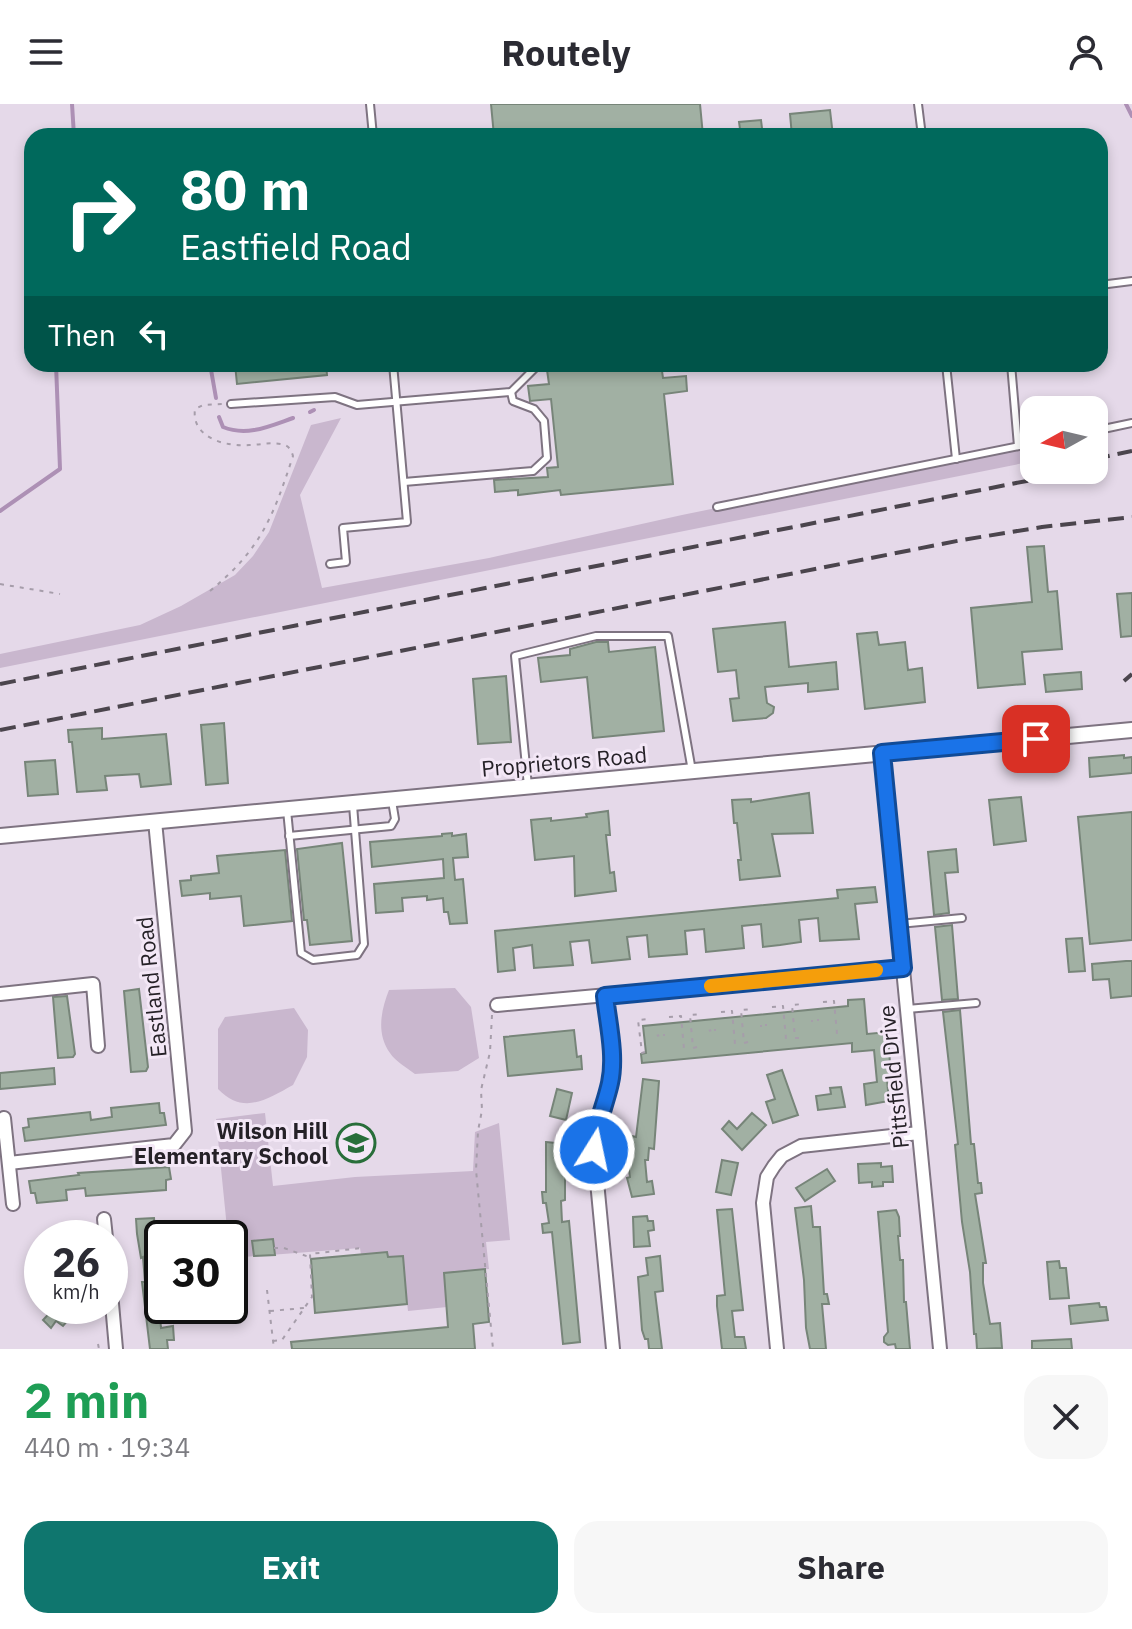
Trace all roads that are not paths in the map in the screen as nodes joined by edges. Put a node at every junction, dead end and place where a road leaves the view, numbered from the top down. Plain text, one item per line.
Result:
1 (370, 104) edge
2 (918, 104) edge
3 (372, 128) edge
4 (921, 128) edge
5 (1132, 281) edge
6 (1108, 284) edge
7 (394, 372) edge
8 (531, 372) edge
9 (947, 372) edge
10 (1012, 372) edge
11 (511, 392) junction
12 (397, 402) junction
13 (231, 404) road end
14 (1132, 423) edge
15 (1108, 428) edge
16 (1018, 446) joint
17 (956, 459) junction
18 (404, 482) junction
19 (717, 507) dead end
20 (330, 564) dead end
21 (1132, 730) edge
22 (882, 753) junction
23 (692, 771) junction
24 (528, 786) junction
25 (391, 800) junction
26 (353, 805) junction
27 (287, 810) junction
28 (155, 821) junction
29 (355, 830) junction
30 (0, 836) edge
31 (289, 836) junction
32 (962, 918) dead end
33 (899, 924) junction
34 (903, 968) junction
35 (0, 994) edge
36 (605, 996) junction
37 (976, 1003) dead end
38 (497, 1005) road end
39 (907, 1009) junction
40 (98, 1046) dead end
41 (4, 1118) dead end
42 (919, 1133) junction
43 (9, 1163) junction
44 (13, 1204) dead end
45 (114, 1324) edge
46 (116, 1349) edge
47 (613, 1349) edge
48 (777, 1349) edge
49 (940, 1349) edge

1 - 3 lane
2 - 4 lane
5 - 6 lane
7 - 12 lane
8 - 11 lane
9 - 17 lane
10 - 16 lane
11 - 12 lane
11 - 18 lane
12 - 13 lane
12 - 18 lane
14 - 15 lane
16 - 17 lane
17 - 19 lane
18 - 20 lane
21 - 22 street, Proprietors Road
22 - 23 street, Proprietors Road
22 - 33 street, Pittsfield Drive
23 - 24 street, Proprietors Road
23 - 24 lane
24 - 25 street, Proprietors Road
25 - 26 street, Proprietors Road
25 - 29 lane
26 - 27 street, Proprietors Road
26 - 29 lane
27 - 28 street, Proprietors Road
27 - 31 lane
28 - 30 street, Proprietors Road
28 - 43 street, Eastland Road
29 - 31 lane
29 - 31 lane
32 - 33 lane
33 - 34 street, Pittsfield Drive
34 - 36 street
34 - 39 street, Pittsfield Drive
35 - 40 street
36 - 38 street
36 - 47 street
37 - 39 lane
39 - 42 street, Pittsfield Drive
41 - 43 street
42 - 48 street
42 - 49 street, Pittsfield Drive
43 - 44 street
45 - 46 street

